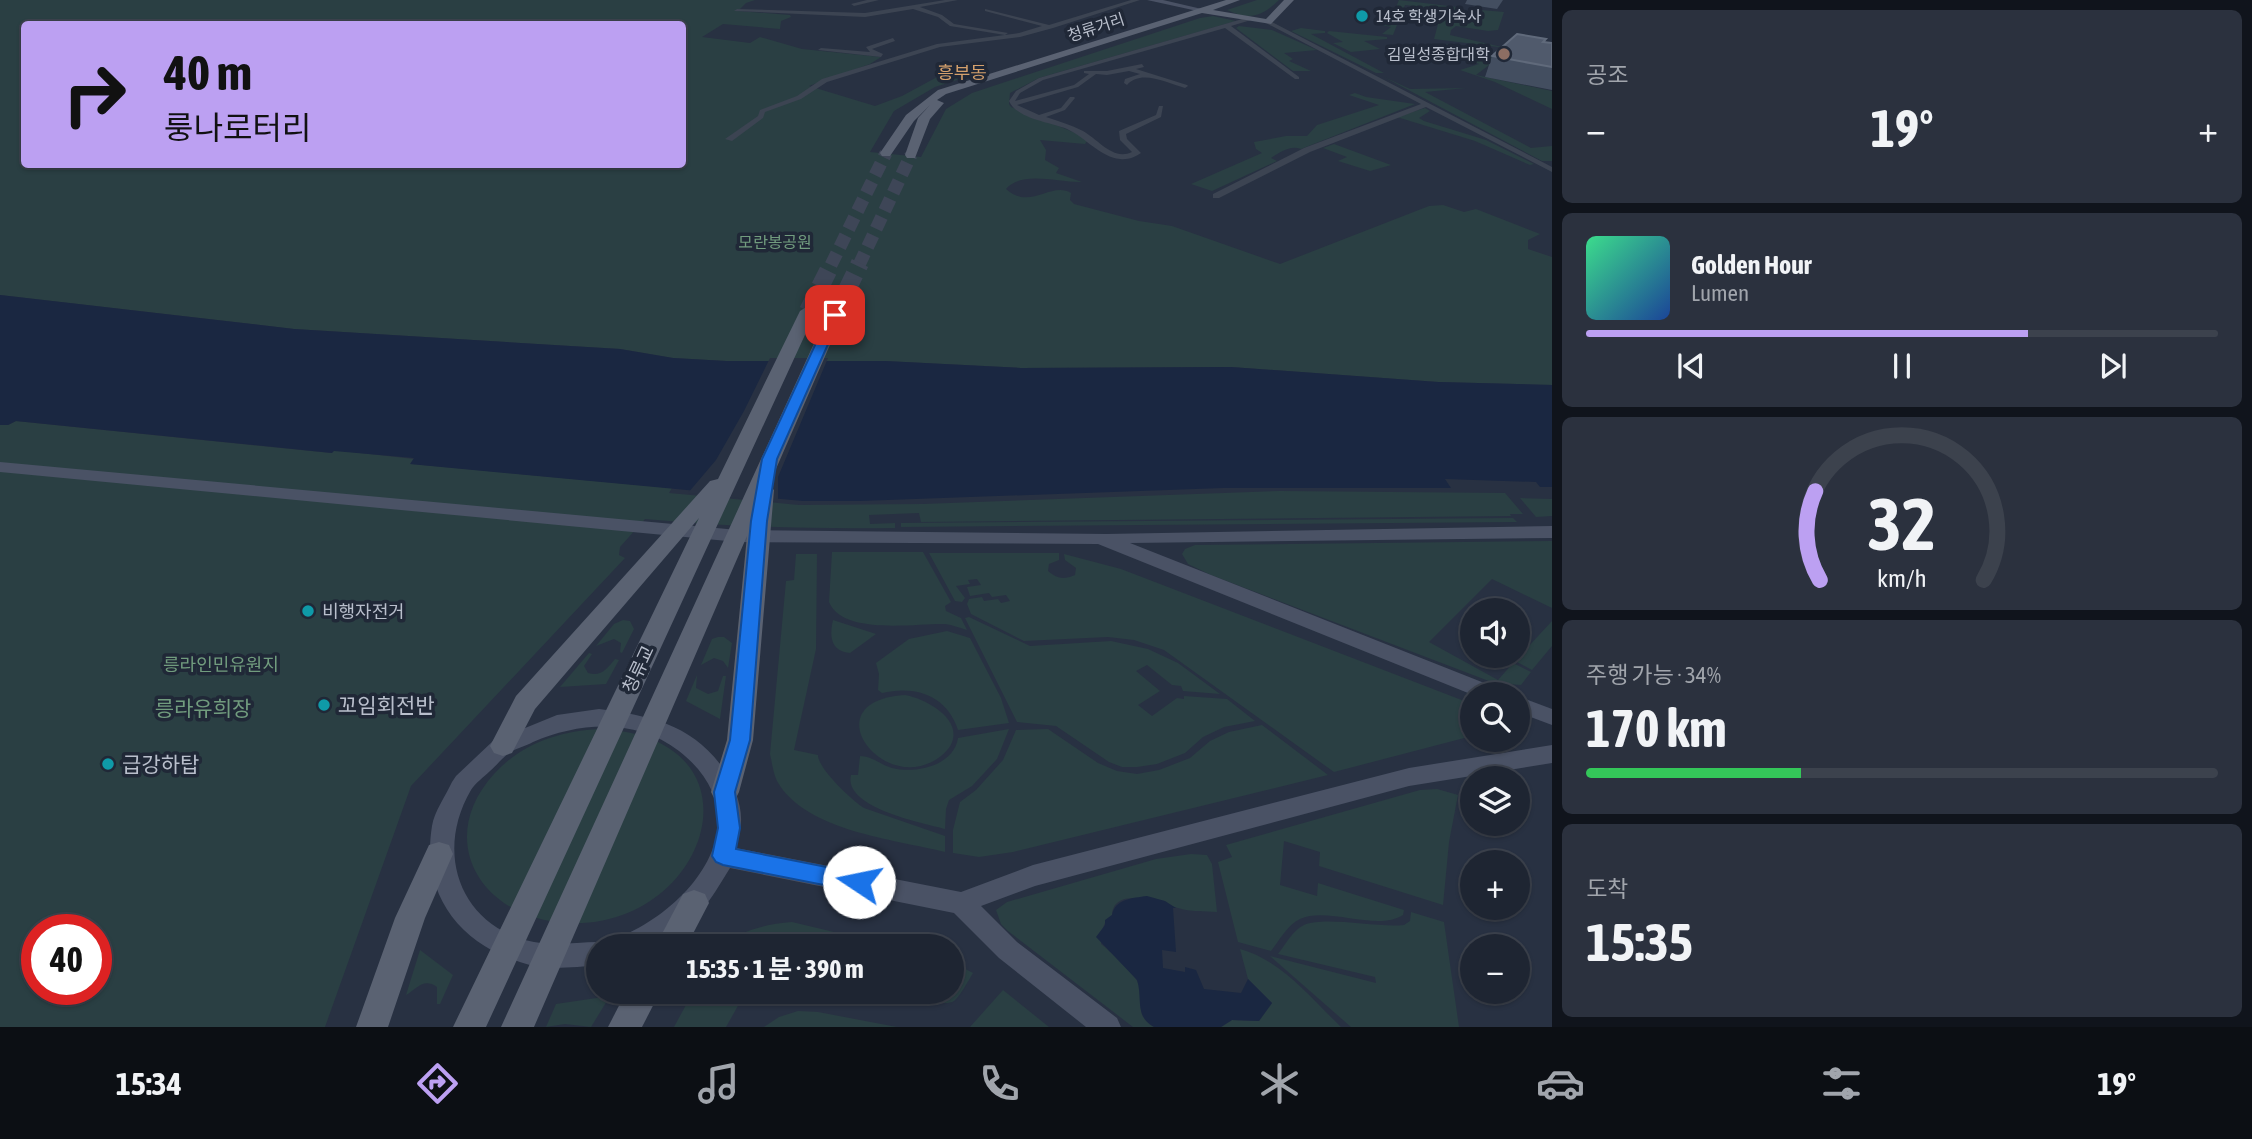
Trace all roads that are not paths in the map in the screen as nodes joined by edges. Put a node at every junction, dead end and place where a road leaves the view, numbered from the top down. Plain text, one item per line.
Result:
1 (876, 0) edge
2 (955, 0) edge
3 (1136, 0) edge
4 (1151, 0) edge
5 (1235, 0) edge
6 (1289, 0) edge
7 (854, 4) dead end
8 (913, 7) junction
9 (737, 10) dead end
10 (987, 10) dead end
11 (1202, 10) junction
12 (1249, 19) junction
13 (980, 22) dead end
14 (1268, 22) junction
15 (990, 26) dead end
16 (1227, 26) junction
17 (964, 27) junction
18 (1051, 27) junction
19 (1012, 30) junction
20 (1030, 33) junction
21 (867, 40) dead end
22 (894, 40) dead end
23 (821, 50) dead end
24 (873, 53) junction
25 (881, 55) junction
26 (893, 59) junction
27 (1075, 69) junction
28 (1144, 70) junction
29 (1093, 74) junction
30 (1297, 79) dead end
31 (1127, 83) dead end
32 (966, 85) junction
33 (1185, 86) dead end
34 (1072, 97) dead end
35 (1013, 104) junction
36 (1426, 105) junction
37 (1161, 107) dead end
38 (1038, 117) junction
39 (729, 139) dead end
40 (886, 153) tunnel mouth
41 (911, 155) tunnel mouth
42 (1552, 170) edge
43 (1216, 196) dead end
44 (808, 311) tunnel mouth
45 (835, 315) tunnel mouth
46 (739, 456) junction
47 (769, 459) junction
48 (0, 467) edge
49 (1552, 532) edge
50 (1100, 538) junction
51 (1462, 682) edge
52 (1530, 709) edge
53 (1552, 718) edge
54 (503, 746) junction
55 (1552, 754) edge
56 (724, 792) junction
57 (439, 854) junction
58 (723, 856) junction
59 (951, 901) junction
60 (694, 903) junction
61 (653, 934) edge
62 (677, 934) edge
63 (586, 954) edge
64 (637, 1004) edge
65 (372, 1027) edge
66 (469, 1027) edge
67 (517, 1027) edge
68 (624, 1027) edge
69 (1107, 1027) edge

1 - 7 street
2 - 8 street
3 - 18 street
4 - 11 street
5 - 11 main road, 청류거리
6 - 14 main road
8 - 9 street
8 - 17 street
10 - 18 street
11 - 12 main road
11 - 32 main road, 청류거리
12 - 14 main road
12 - 16 street
13 - 17 street
14 - 36 street
15 - 19 street
16 - 27 street
16 - 30 street
17 - 19 street
18 - 20 street
19 - 20 street
20 - 26 street
21 - 24 street
22 - 24 street
23 - 25 street
24 - 25 street
25 - 26 street
26 - 39 street
27 - 29 street
27 - 35 street
28 - 29 street
28 - 31 street
28 - 33 street
29 - 35 street
32 - 40 main road, 청류거리
32 - 41 main road, 청류거리
34 - 38 street
35 - 38 street
36 - 42 street
36 - 43 street
37 - 38 street
44 - 46 main road, 청류교
45 - 47 main road, 청류교
46 - 54 main road
46 - 66 main road, 청류교
47 - 56 main road
47 - 67 main road, 청류교
48 - 50 street
49 - 50 street
50 - 51 street
52 - 53 street
54 - 56 street
54 - 57 street
55 - 59 street
56 - 58 street
57 - 63 street
57 - 65 main road
58 - 59 street
58 - 60 street
59 - 69 street
60 - 61 street
60 - 62 main road
64 - 68 main road

